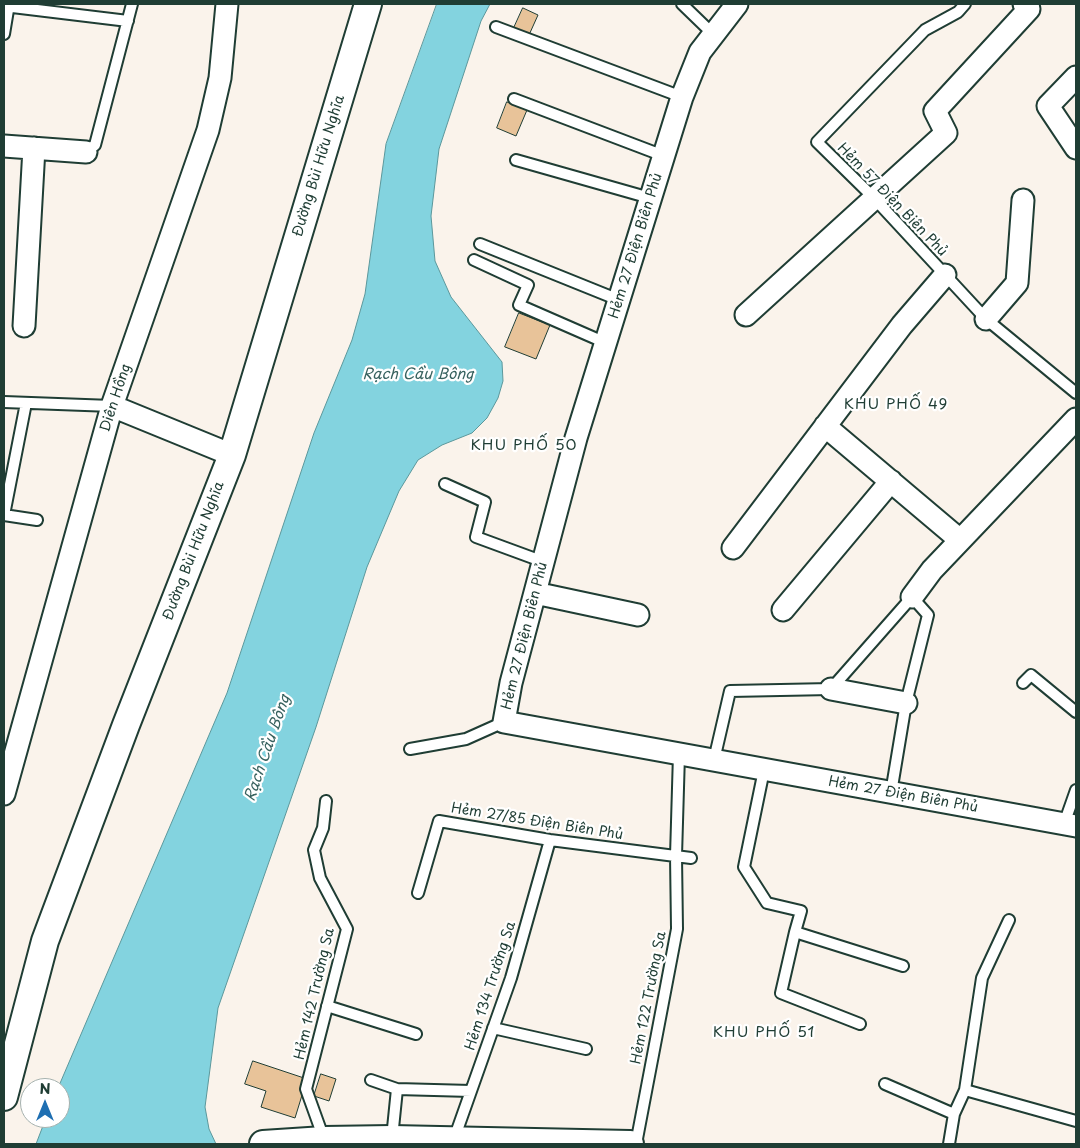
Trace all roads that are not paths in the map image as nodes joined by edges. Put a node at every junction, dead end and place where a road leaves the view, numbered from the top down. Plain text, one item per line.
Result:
1 (132, 4) edge
2 (226, 4) edge
3 (368, 4) edge
4 (682, 4) edge
5 (737, 4) edge
6 (965, 4) edge
7 (7, 5) edge
8 (1029, 5) edge
9 (128, 21) junction
10 (496, 27) dead end
11 (4, 34) edge
12 (714, 35) junction
13 (1076, 77) edge
14 (682, 97) junction
15 (514, 99) dead end
16 (4, 146) edge
17 (34, 148) junction
18 (1076, 148) edge
19 (86, 152) joint
20 (664, 156) junction
21 (516, 160) dead end
22 (873, 197) junction
23 (650, 198) junction
24 (1023, 200) dead end
25 (480, 244) dead end
26 (474, 260) dead end
27 (945, 275) junction
28 (619, 300) junction
29 (746, 315) dead end
30 (986, 319) junction
31 (24, 326) dead end
32 (606, 343) junction
33 (1076, 393) edge
34 (4, 402) edge
35 (26, 403) junction
36 (112, 406) junction
37 (1076, 419) edge
38 (826, 426) junction
39 (232, 455) junction
40 (891, 481) junction
41 (445, 484) dead end
42 (4, 515) edge
43 (37, 520) dead end
44 (960, 540) junction
45 (733, 548) dead end
46 (544, 562) junction
47 (535, 594) junction
48 (912, 597) junction
49 (783, 610) dead end
50 (638, 616) dead end
51 (1023, 683) dead end
52 (831, 690) junction
53 (906, 703) junction
54 (1076, 712) edge
55 (504, 722) junction
56 (410, 748) dead end
57 (679, 754) junction
58 (714, 760) junction
59 (764, 770) junction
60 (1076, 790) edge
61 (891, 793) junction
62 (4, 794) edge
63 (326, 800) dead end
64 (1070, 825) edge
65 (550, 840) junction
66 (676, 856) junction
67 (691, 858) dead end
68 (418, 894) dead end
69 (1009, 920) dead end
70 (795, 932) junction
71 (903, 966) dead end
72 (327, 1006) junction
73 (860, 1024) dead end
74 (493, 1028) junction
75 (416, 1034) dead end
76 (586, 1049) dead end
77 (371, 1080) dead end
78 (885, 1084) dead end
79 (396, 1089) junction
80 (965, 1090) junction
81 (471, 1091) junction
82 (4, 1094) edge
83 (954, 1114) junction
84 (1076, 1121) edge
85 (392, 1139) junction
86 (324, 1140) junction
87 (454, 1140) junction
88 (272, 1143) edge
89 (630, 1144) edge
90 (636, 1144) edge
91 (949, 1144) edge

1 - 9 lane
2 - 36 street, Diên Hồng
3 - 39 street, Đường Bùi Hữu Nghĩa
4 - 12 lane
5 - 12 street, Hẻm 27 Điện Biên Phủ
6 - 22 lane, Hẻm 57 Điện Biên Phủ
7 - 9 lane
7 - 11 lane
8 - 22 street
9 - 19 lane
10 - 14 lane
12 - 14 street, Hẻm 27 Điện Biên Phủ
13 - 18 street
14 - 20 street, Hẻm 27 Điện Biên Phủ
15 - 20 lane
16 - 17 street
17 - 19 street
17 - 31 street
20 - 23 street, Hẻm 27 Điện Biên Phủ
21 - 23 lane
22 - 27 lane, Hẻm 57 Điện Biên Phủ
22 - 29 street
23 - 28 street, Hẻm 27 Điện Biên Phủ
24 - 30 street
25 - 28 lane
26 - 32 lane
27 - 30 lane, Hẻm 57 Điện Biên Phủ
27 - 38 street
28 - 32 street, Hẻm 27 Điện Biên Phủ
30 - 33 lane, Hẻm 57 Điện Biên Phủ
32 - 46 street, Hẻm 27 Điện Biên Phủ
34 - 35 lane
35 - 36 lane
35 - 42 lane
36 - 39 street
36 - 62 street, Diên Hồng
37 - 44 street
38 - 40 street
38 - 45 street
39 - 82 street, Đường Bùi Hữu Nghĩa
40 - 44 street
40 - 49 street
41 - 46 lane
42 - 43 lane
44 - 48 street
46 - 47 street, Hẻm 27 Điện Biên Phủ
47 - 50 street
47 - 55 street, Hẻm 27 Điện Biên Phủ
48 - 52 lane
48 - 53 lane
51 - 54 lane
52 - 53 street
52 - 58 lane
53 - 61 lane
55 - 56 lane
55 - 57 street, Hẻm 27 Điện Biên Phủ
57 - 58 street, Hẻm 27 Điện Biên Phủ
57 - 66 lane
58 - 59 street, Hẻm 27 Điện Biên Phủ
59 - 61 street, Hẻm 27 Điện Biên Phủ
59 - 70 lane
60 - 64 lane
61 - 64 street, Hẻm 27 Điện Biên Phủ
63 - 72 lane, Hẻm 142 Trường Sa
65 - 66 lane, Hẻm 27/85 Điện Biên Phủ
65 - 68 lane, Hẻm 27/85 Điện Biên Phủ
65 - 74 lane, Hẻm 134 Trường Sa
66 - 67 lane, Hẻm 27/85 Điện Biên Phủ
66 - 90 lane, Hẻm 122 Trường Sa
69 - 80 lane
70 - 71 lane
70 - 73 lane
72 - 75 lane
72 - 86 lane, Hẻm 142 Trường Sa
74 - 76 lane
74 - 81 lane, Hẻm 134 Trường Sa
77 - 79 lane
78 - 83 lane
79 - 81 lane
79 - 85 lane
80 - 83 lane
80 - 84 lane
81 - 87 lane, Hẻm 134 Trường Sa
83 - 91 lane
85 - 86 street
85 - 87 street
86 - 88 street
87 - 89 street

